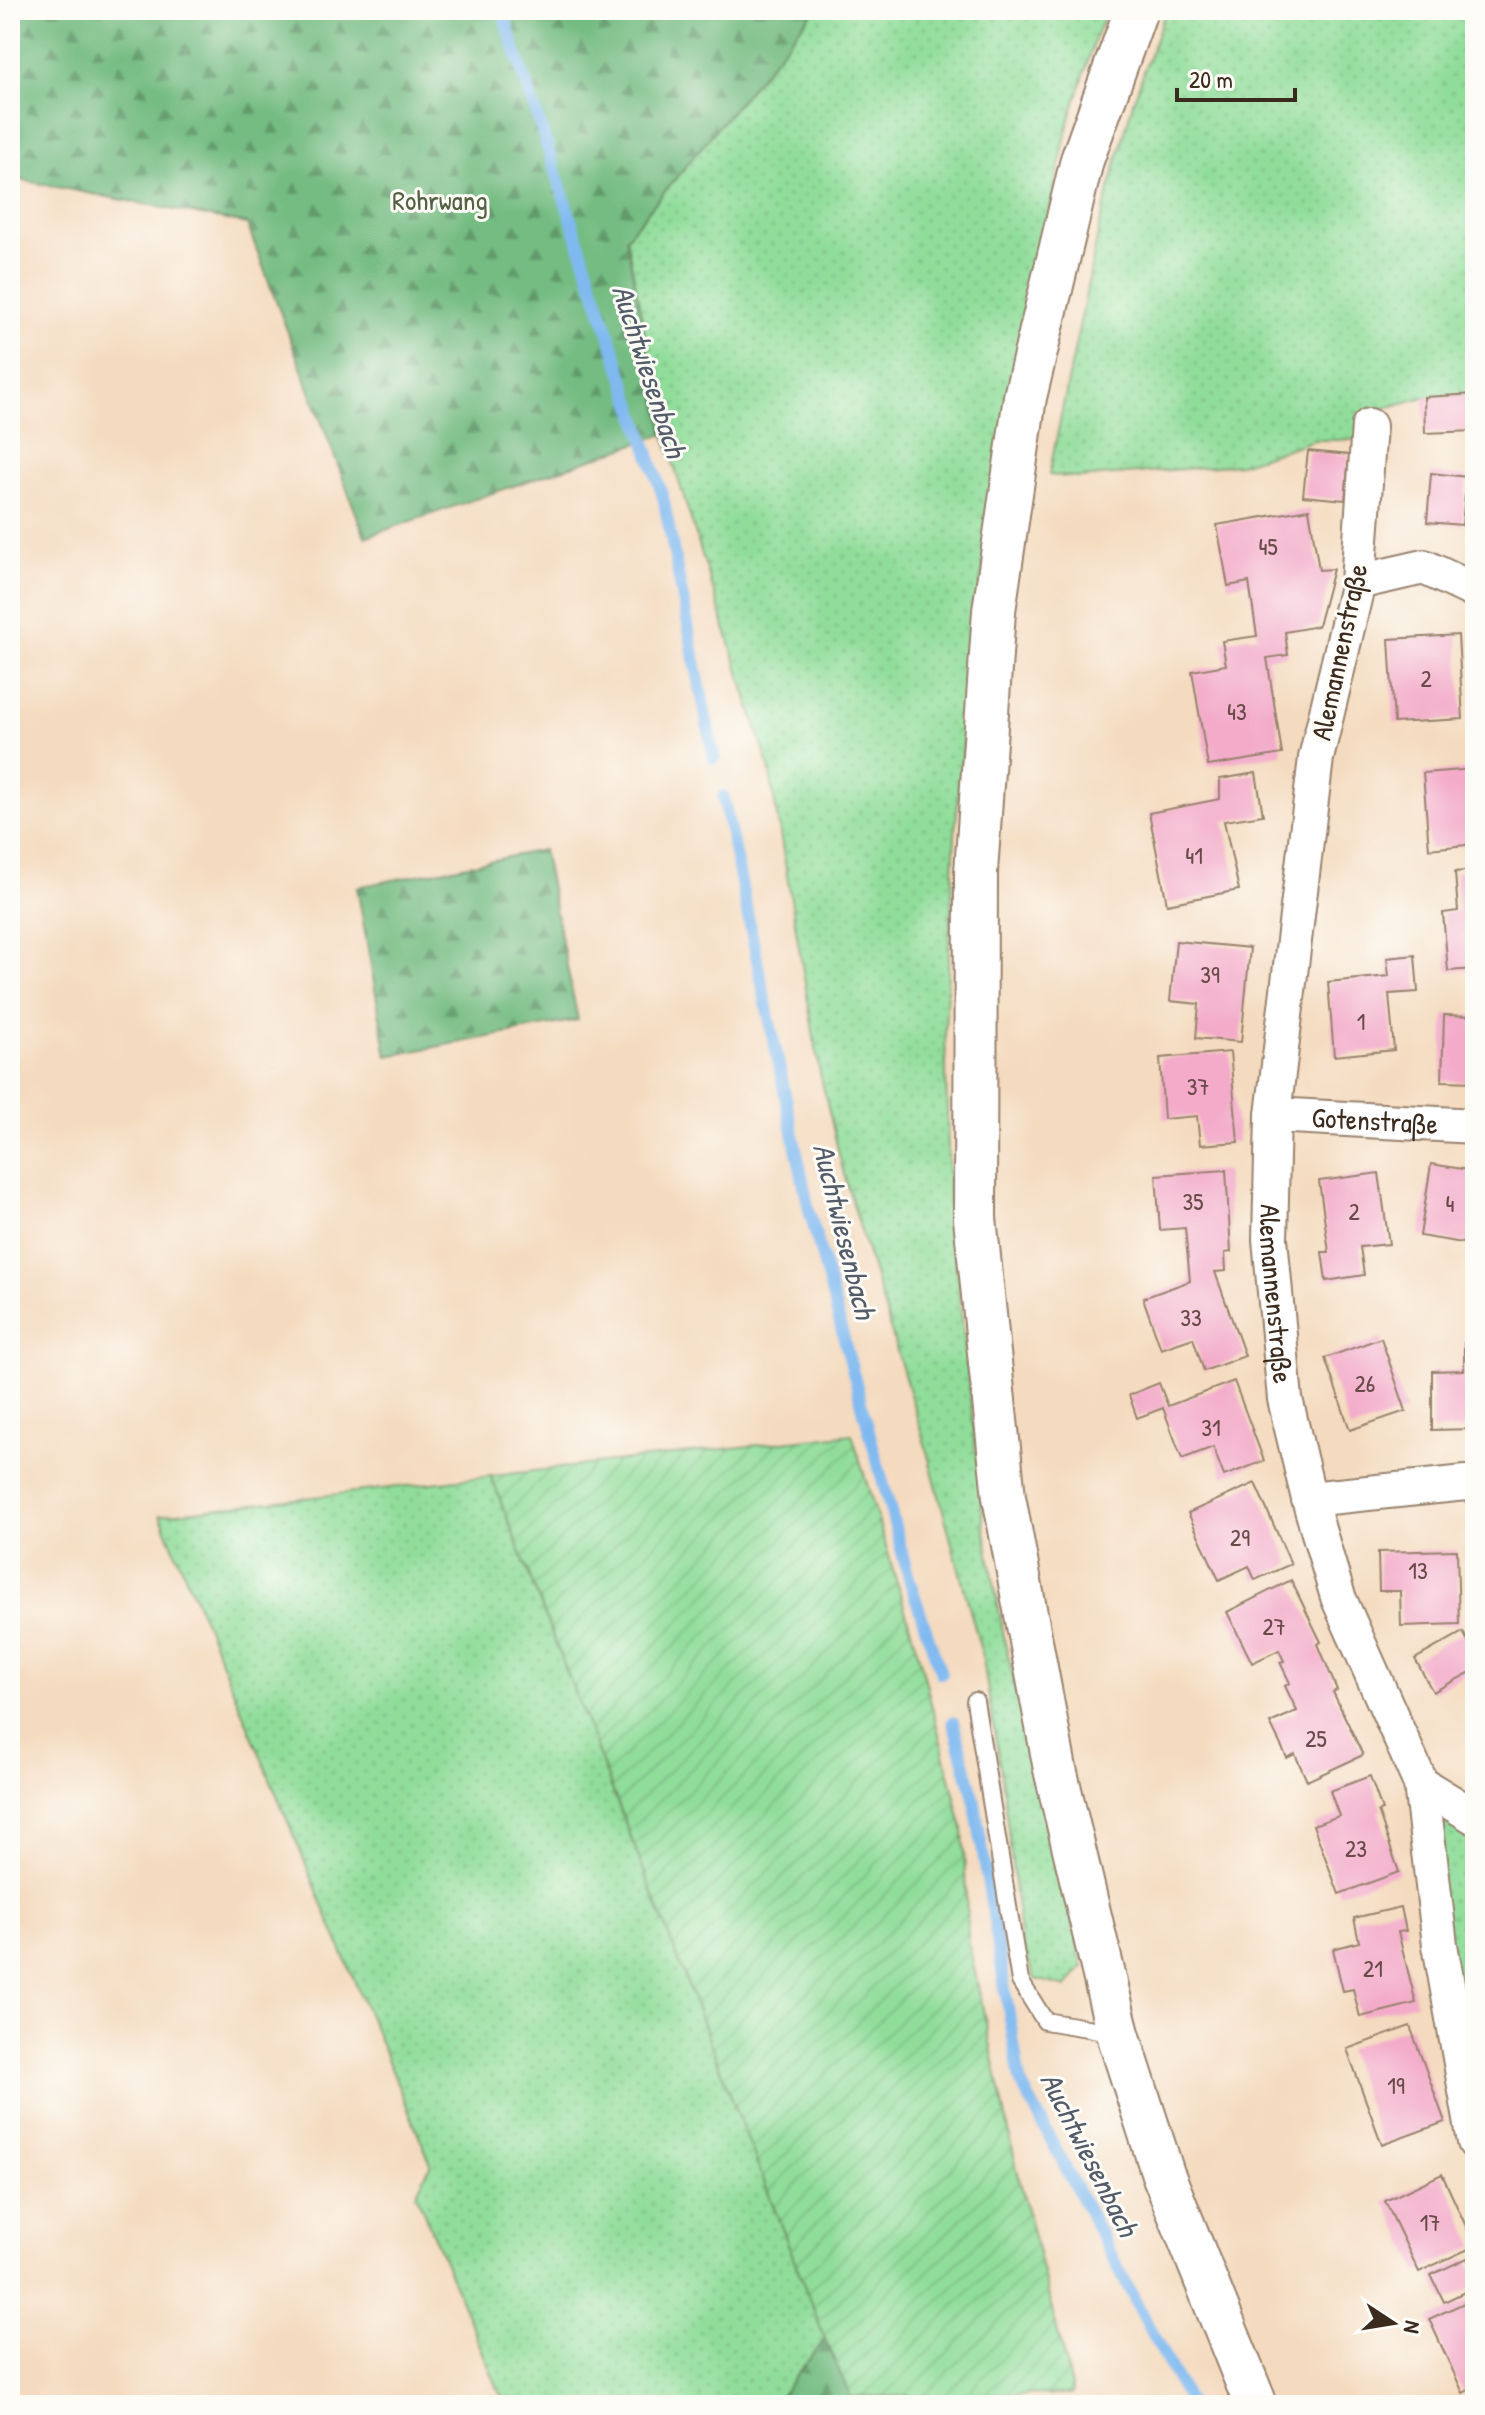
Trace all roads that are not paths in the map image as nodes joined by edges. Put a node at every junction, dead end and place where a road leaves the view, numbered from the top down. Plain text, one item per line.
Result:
1 (1136, 10) edge
2 (1369, 426) dead end
3 (1358, 582) junction
4 (1475, 591) edge
5 (1273, 1115) junction
6 (1475, 1126) edge
7 (1475, 1485) edge
8 (1309, 1499) junction
9 (975, 1701) dead end
10 (1421, 1784) junction
11 (1475, 1817) edge
12 (1118, 2034) junction
13 (1475, 2142) edge
14 (1256, 2405) edge

1 - 12 street
2 - 3 street, Alemannenstraße
3 - 4 street
3 - 5 street, Alemannenstraße
5 - 6 street, Gotenstraße
5 - 8 street, Alemannenstraße
7 - 8 street
8 - 10 street, Alemannenstraße
9 - 12 lane
10 - 11 street
10 - 13 street, Alemannenstraße
12 - 14 street

